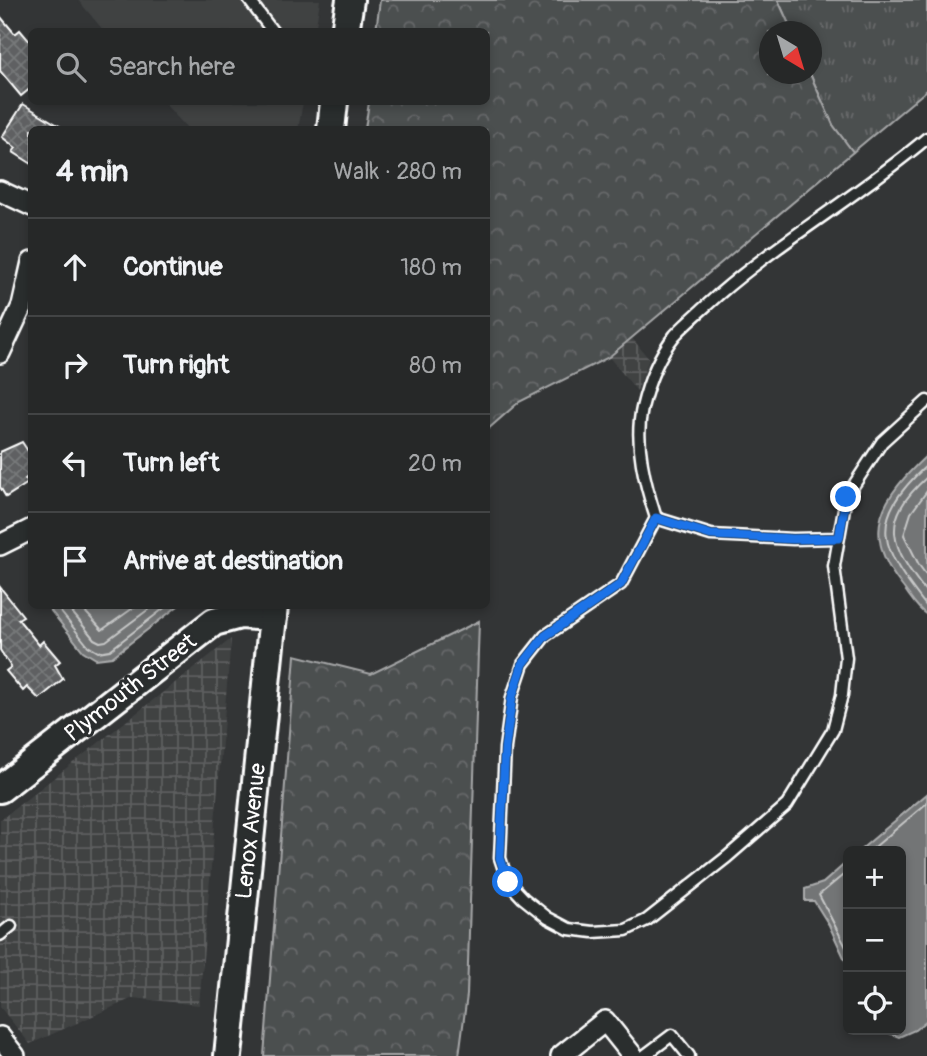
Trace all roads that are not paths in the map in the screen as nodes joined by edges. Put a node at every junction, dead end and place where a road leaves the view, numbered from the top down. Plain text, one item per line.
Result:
1 (249, 0) edge
2 (350, 0) edge
3 (270, 28) edge
4 (346, 28) edge
5 (334, 105) edge
6 (331, 126) edge
7 (927, 138) edge
8 (0, 191) edge
9 (28, 204) edge
10 (28, 280) edge
11 (0, 353) edge
12 (927, 401) edge
13 (656, 518) junction
14 (28, 531) edge
15 (839, 538) junction
16 (0, 545) edge
17 (274, 611) edge
18 (0, 789) edge
19 (11, 926) dead end
20 (0, 935) edge
21 (0, 1037) edge
22 (15, 1056) edge
23 (228, 1056) edge
24 (561, 1056) edge
25 (633, 1056) edge
26 (644, 1056) edge
27 (689, 1056) edge

1 - 3 lane
2 - 4 main road
5 - 6 main road
7 - 13 lane
8 - 9 street
10 - 11 street
12 - 15 lane
13 - 15 lane
13 - 15 lane
14 - 16 street
17 - 18 main road, Plymouth Street
17 - 23 main road, Lenox Avenue
19 - 20 lane
21 - 22 street
24 - 25 street
26 - 27 lane

